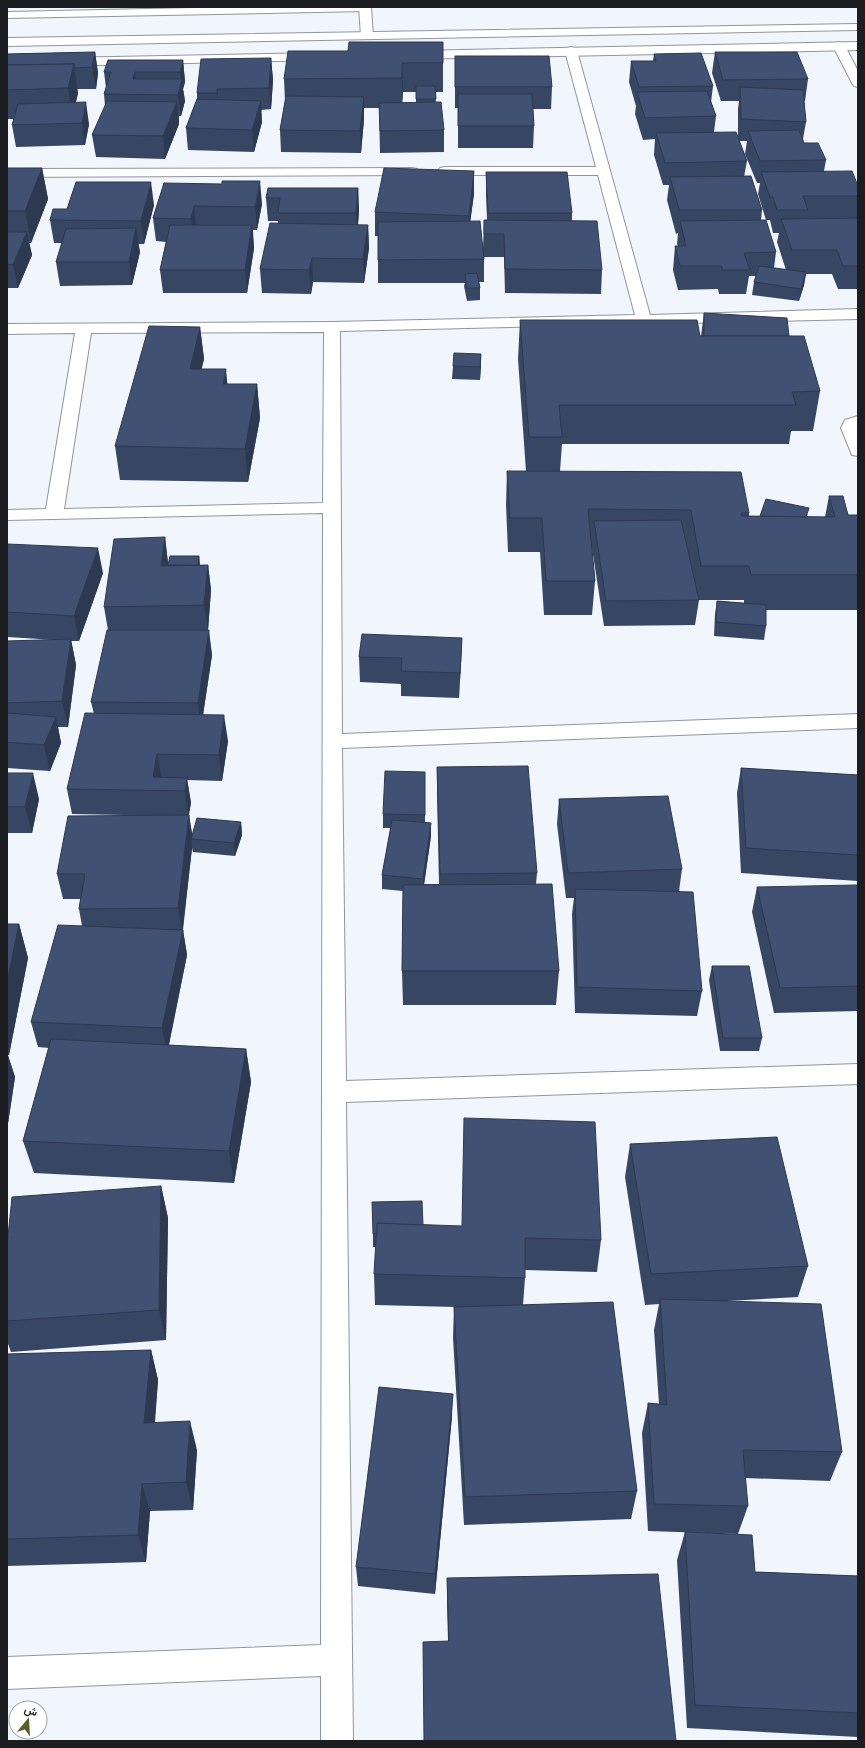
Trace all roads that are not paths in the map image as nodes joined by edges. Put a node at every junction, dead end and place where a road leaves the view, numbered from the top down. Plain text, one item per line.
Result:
1 (365, 8) edge
2 (7, 15) edge
3 (858, 27) edge
4 (367, 36) junction
5 (7, 42) edge
6 (839, 46) junction
7 (858, 46) edge
8 (571, 51) junction
9 (404, 55) edge
10 (333, 56) edge
11 (7, 63) edge
12 (858, 83) edge
13 (604, 171) junction
14 (7, 173) edge
15 (858, 314) edge
16 (644, 319) junction
17 (332, 327) junction
18 (84, 328) junction
19 (7, 329) edge
20 (858, 421) edge
21 (858, 451) edge
22 (332, 508) junction
23 (7, 514) edge
24 (54, 514) junction
25 (858, 721) edge
26 (332, 741) junction
27 (857, 1078) edge
28 (334, 1092) junction
29 (337, 1660) junction
30 (7, 1673) edge
31 (337, 1741) edge

1 - 2 street
1 - 4 street
3 - 4 street
4 - 5 street
6 - 7 street
6 - 8 street
6 - 12 street
8 - 9 street
8 - 13 street
10 - 11 street
13 - 14 street
13 - 16 street
15 - 16 street
16 - 17 street
17 - 18 street
17 - 22 street
18 - 19 street
18 - 24 street
20 - 21 street
22 - 24 street
22 - 26 street
23 - 24 street
25 - 26 street
26 - 28 street
27 - 28 street
28 - 29 street
29 - 30 street
29 - 31 street

